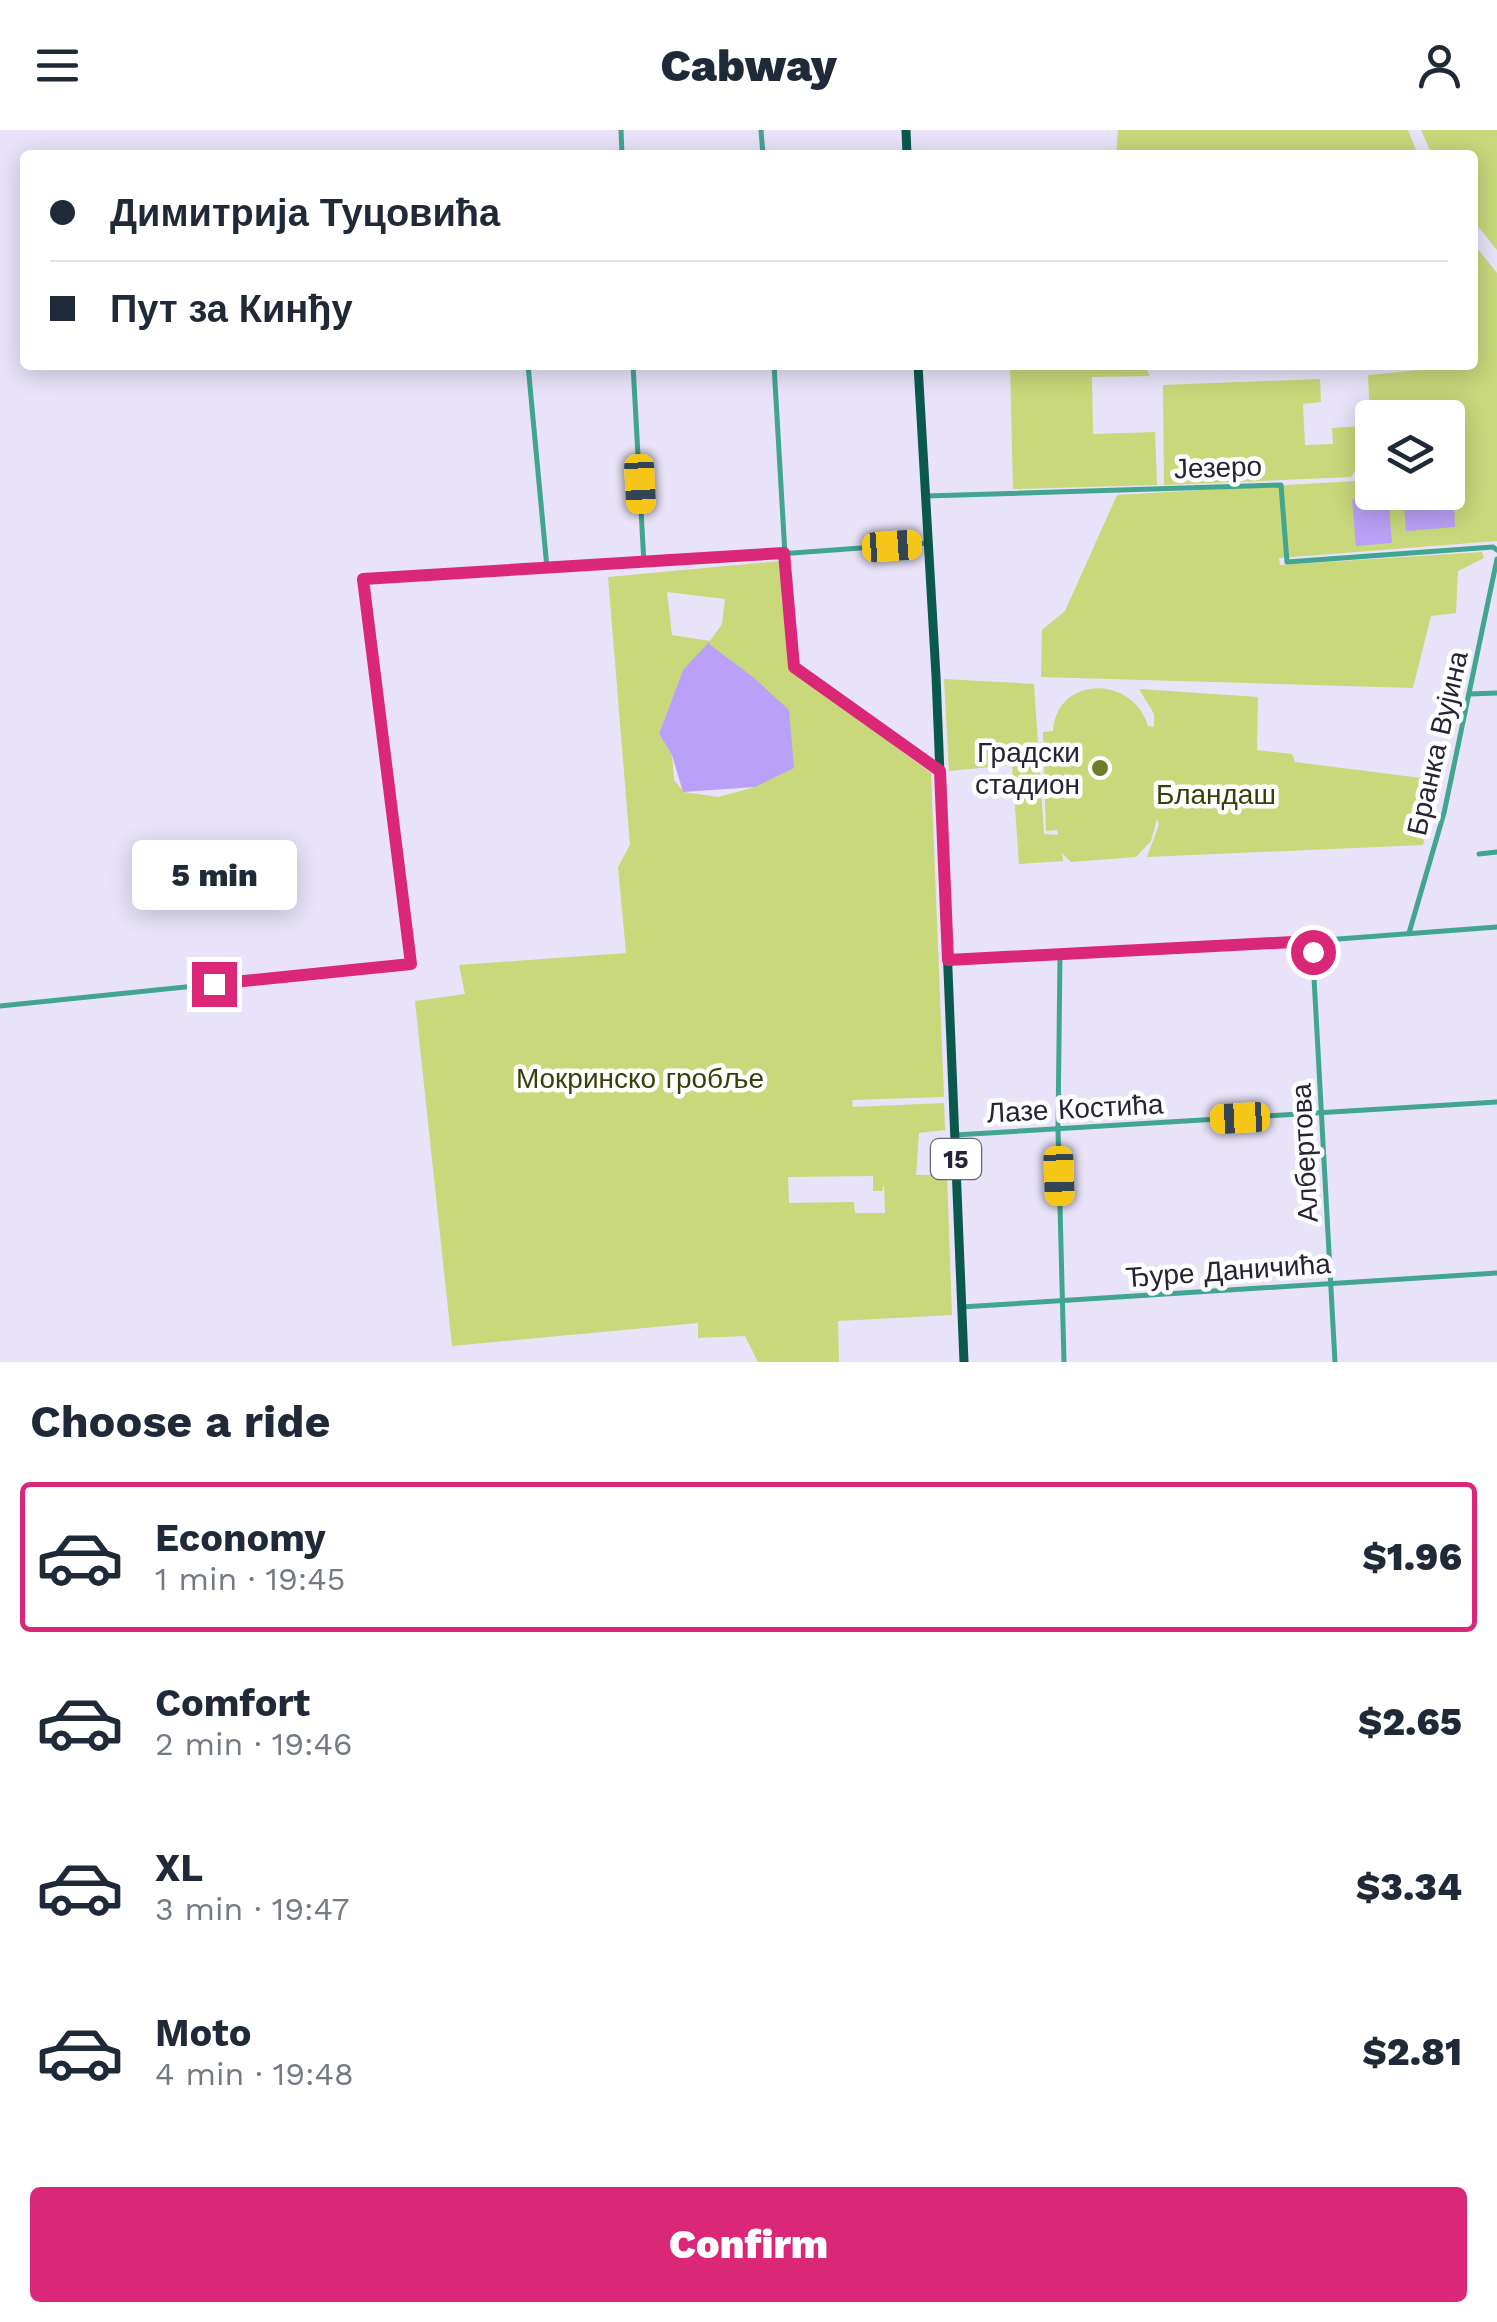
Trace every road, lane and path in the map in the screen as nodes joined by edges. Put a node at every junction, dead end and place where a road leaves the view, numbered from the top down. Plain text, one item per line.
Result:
1 (528, 370) edge
2 (634, 370) edge
3 (774, 370) edge
4 (918, 370) edge
5 (926, 496) junction
6 (928, 544) junction
7 (1497, 550) edge
8 (784, 553) junction
9 (1497, 559) edge
10 (644, 564) junction
11 (547, 568) junction
12 (1495, 585) edge
13 (1497, 693) edge
14 (1469, 694) junction
15 (940, 771) junction
16 (1497, 852) edge
17 (1480, 854) dead end
18 (1497, 928) edge
19 (1409, 934) junction
20 (1312, 941) junction
21 (1060, 955) junction
22 (948, 958) junction
23 (0, 1006) edge
24 (1497, 1102) edge
25 (1322, 1113) junction
26 (1058, 1128) junction
27 (955, 1135) junction
28 (1497, 1272) edge
29 (1332, 1284) junction
30 (1063, 1300) junction
31 (962, 1306) junction
32 (964, 1362) edge
33 (1064, 1362) edge
34 (1335, 1362) edge

1 - 11 street
2 - 10 street
3 - 8 street
4 - 5 main road, 15
5 - 6 main road, 15
5 - 7 street, Језеро
6 - 8 street
6 - 15 main road, 15
8 - 10 street
8 - 15 street
9 - 12 street, Бранка Вујина
10 - 11 street
11 - 23 street
12 - 14 street, Бранка Вујина
13 - 14 street
14 - 19 street, Бранка Вујина
15 - 22 main road, 15
16 - 17 street
18 - 19 street
19 - 20 street
20 - 21 street
20 - 25 street, Албертова
21 - 22 street
21 - 26 street
22 - 27 main road, 15
24 - 25 street, Лазе Костића
25 - 26 street, Лазе Костића
25 - 29 street, Албертова
26 - 27 street, Лазе Костића
26 - 30 street
27 - 31 main road, 15
28 - 29 street, Ђуре Даничића
29 - 30 street, Ђуре Даничића
29 - 34 street, Албертова
30 - 31 street, Ђуре Даничића
30 - 33 street
31 - 32 main road, 15

